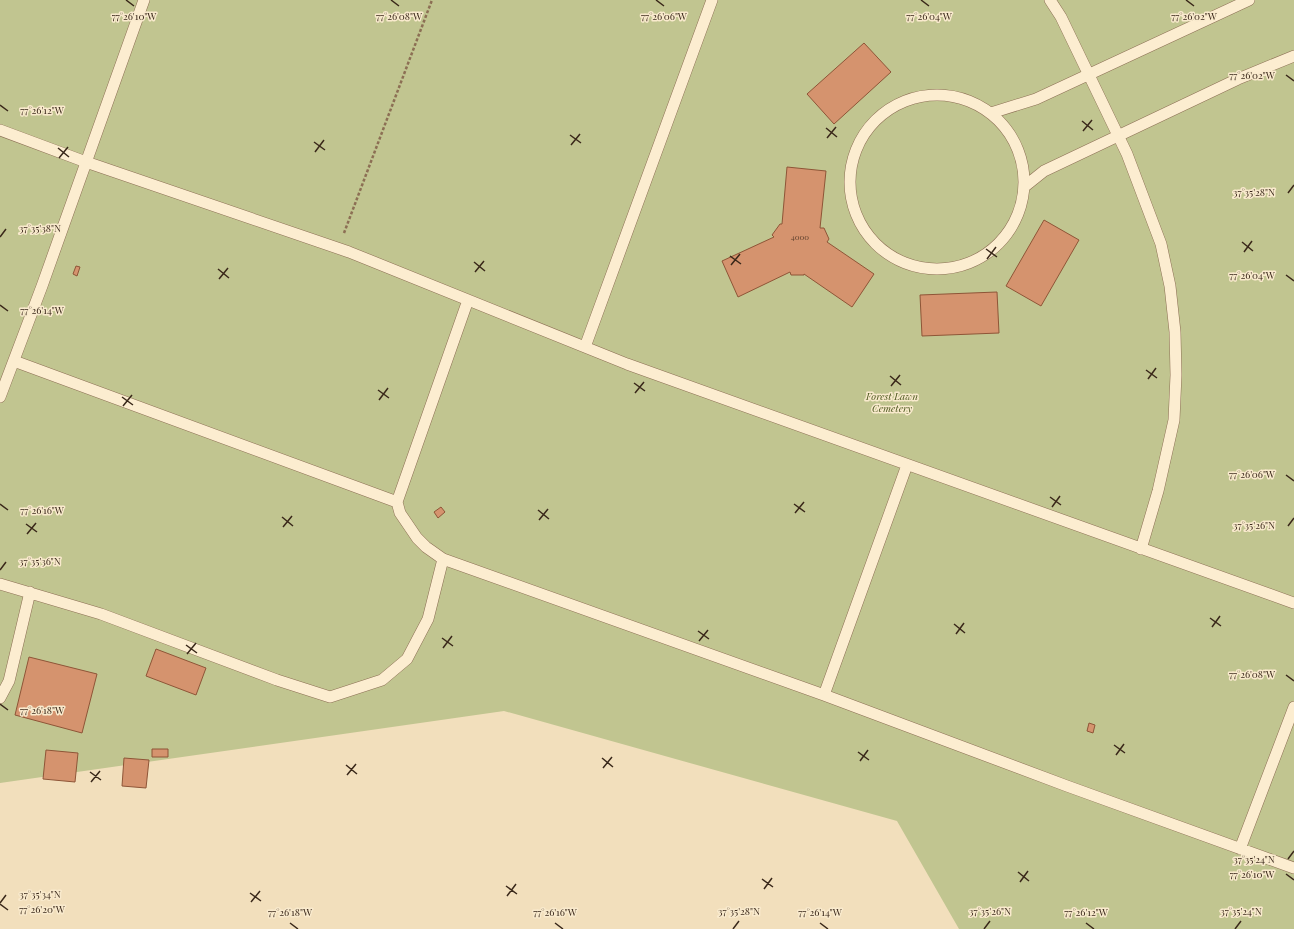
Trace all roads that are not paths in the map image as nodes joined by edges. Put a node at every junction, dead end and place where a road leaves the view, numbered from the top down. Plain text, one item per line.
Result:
1 (144, 0) edge
2 (712, 0) edge
3 (1050, 0) edge
4 (1249, 0) edge
5 (1294, 56) edge
6 (1089, 75) junction
7 (990, 114) junction
8 (0, 130) edge
9 (1118, 136) junction
10 (86, 162) junction
11 (1024, 187) junction
12 (468, 300) junction
13 (585, 347) junction
14 (14, 361) junction
15 (0, 397) edge
16 (907, 465) junction
17 (397, 502) junction
18 (1141, 549) junction
19 (443, 559) junction
20 (0, 584) edge
21 (30, 592) junction
22 (1294, 603) edge
23 (824, 695) junction
24 (0, 698) edge
25 (1294, 707) edge
26 (1240, 848) junction
27 (1294, 868) edge

1 - 10 lane
2 - 13 lane
3 - 6 lane
4 - 6 lane
5 - 9 lane
6 - 7 lane
6 - 9 lane
7 - 11 lane
7 - 11 lane
8 - 10 lane
9 - 11 lane
9 - 18 lane
10 - 12 lane
10 - 14 lane
12 - 13 lane
12 - 17 lane
13 - 16 lane
14 - 15 lane
14 - 17 lane
16 - 18 lane
16 - 23 lane
17 - 19 lane
18 - 22 lane
19 - 21 lane
19 - 23 lane
20 - 21 lane
21 - 24 lane
23 - 26 lane
25 - 26 lane
26 - 27 lane

